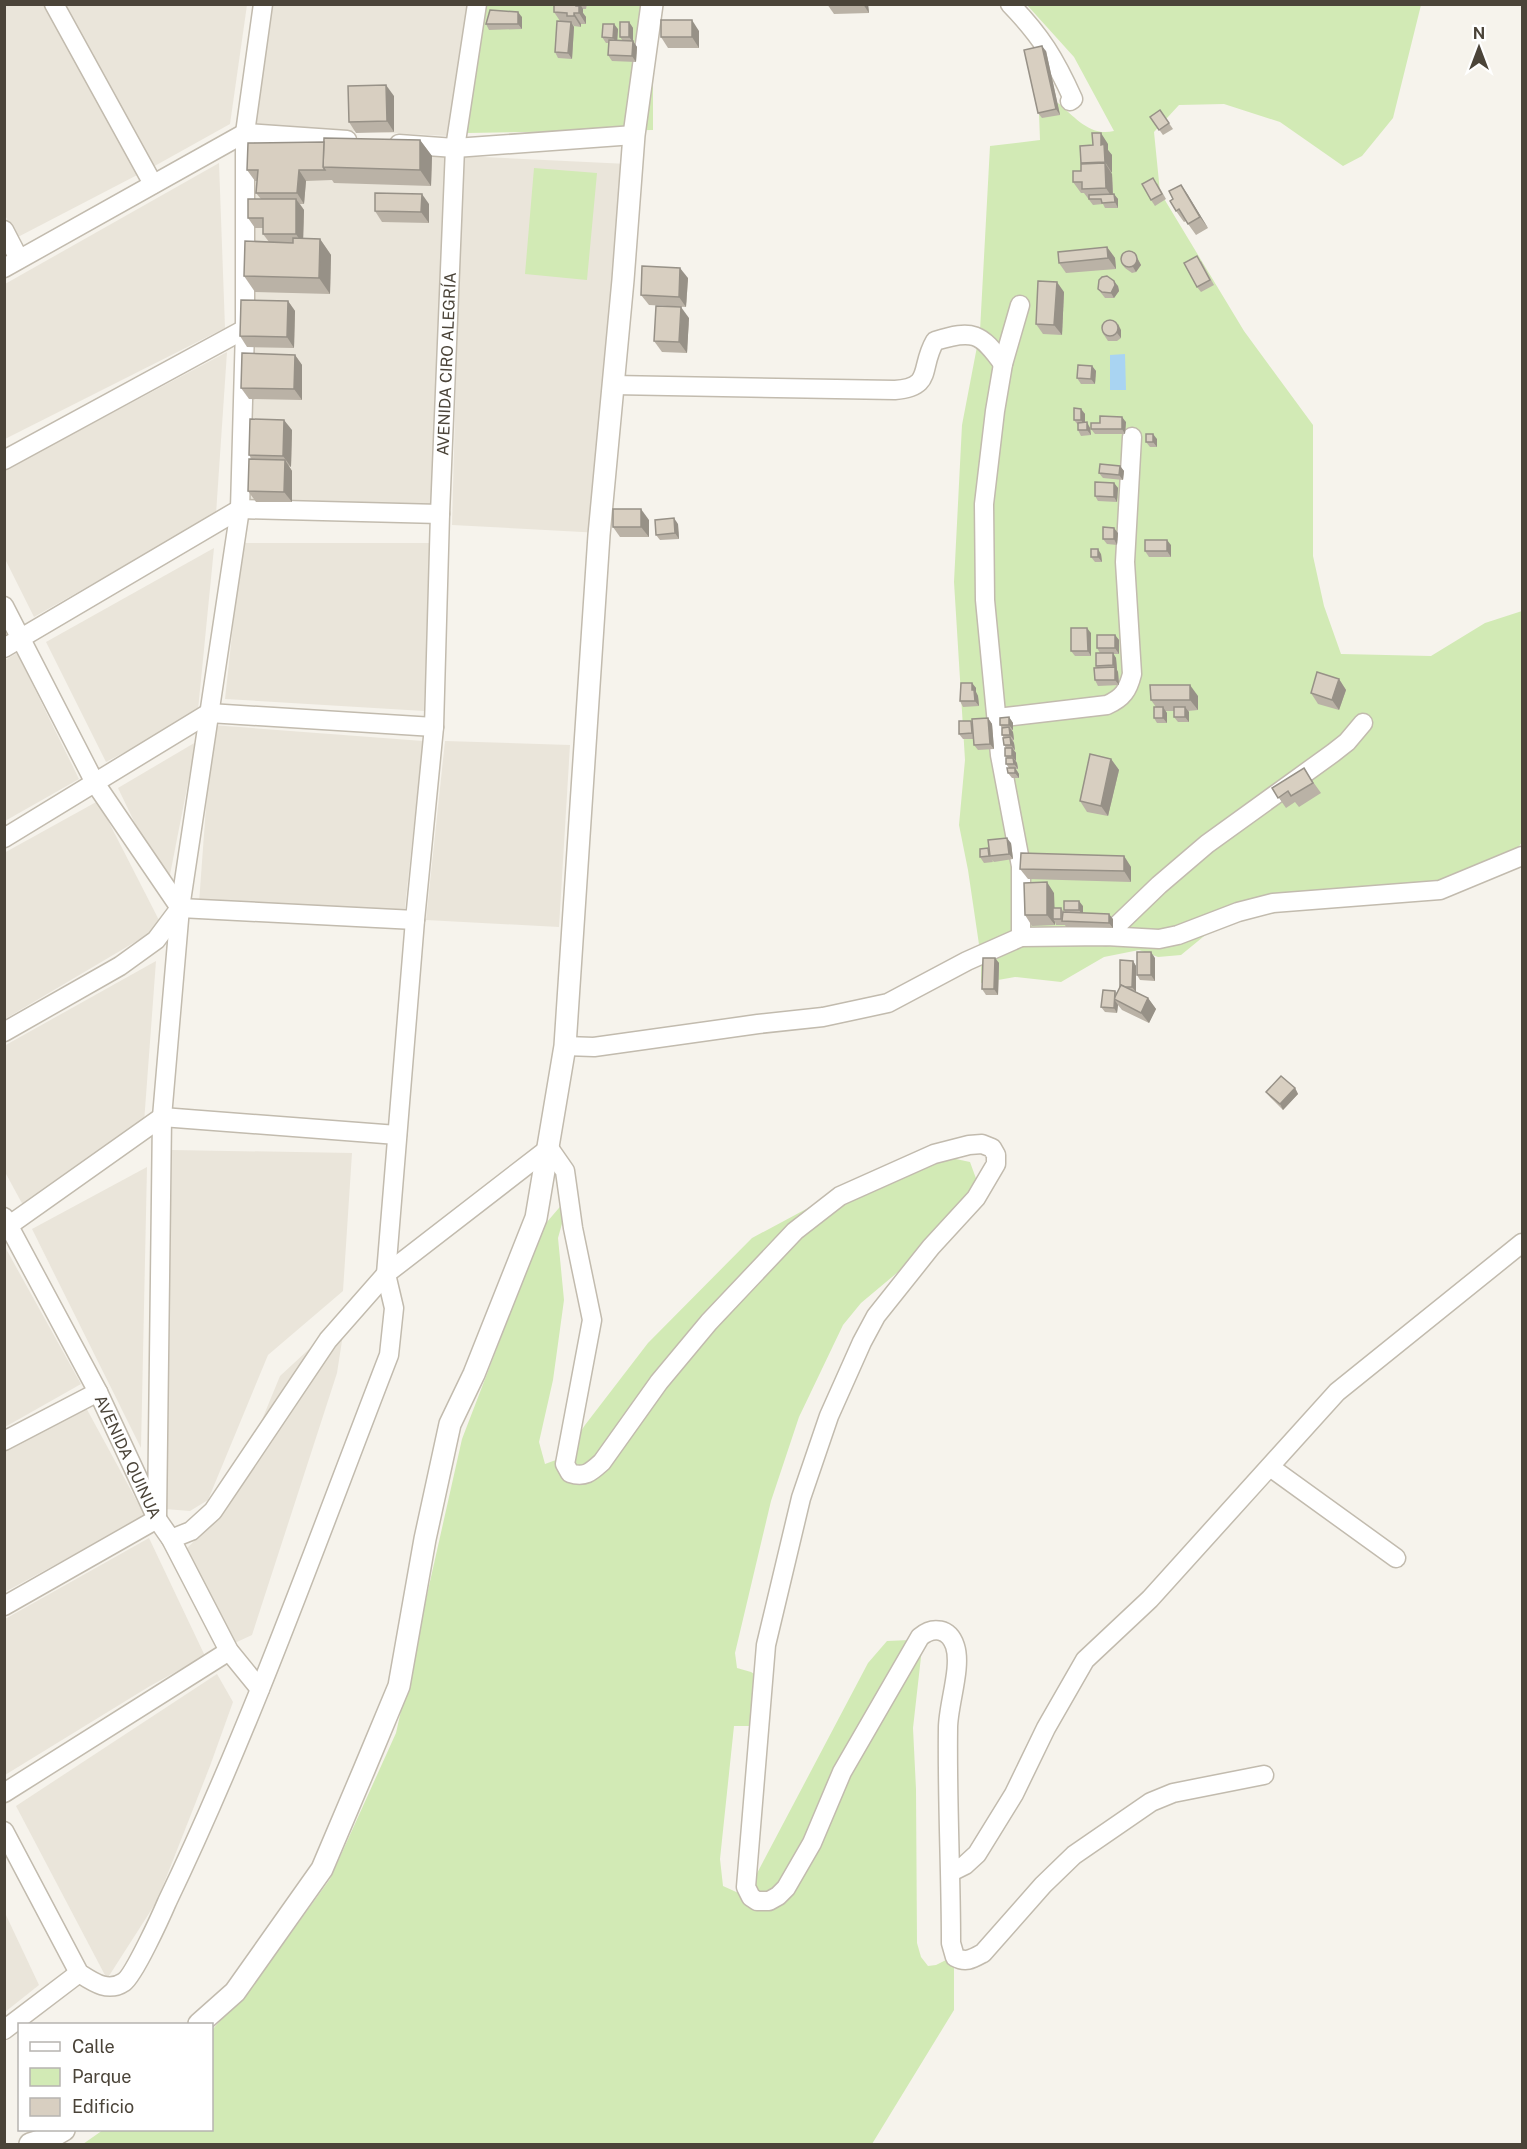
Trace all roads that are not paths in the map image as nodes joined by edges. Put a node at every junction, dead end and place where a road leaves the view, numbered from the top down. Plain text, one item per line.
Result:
1 (54, 4) edge
2 (263, 4) edge
3 (477, 4) edge
4 (652, 4) edge
5 (1010, 4) edge
6 (1070, 101) dead end
7 (245, 133) junction
8 (634, 135) junction
9 (361, 141) edge
10 (385, 143) edge
11 (455, 148) junction
12 (153, 184) junction
13 (4, 230) edge
14 (12, 263) edge
15 (1020, 305) dead end
16 (244, 329) junction
17 (1003, 364) junction
18 (613, 385) junction
19 (1132, 437) dead end
20 (4, 460) edge
21 (240, 509) junction
22 (440, 514) junction
23 (4, 606) edge
24 (21, 639) junction
25 (4, 648) edge
26 (210, 712) junction
27 (997, 718) junction
28 (1362, 723) dead end
29 (434, 727) junction
30 (95, 783) junction
31 (4, 838) edge
32 (1522, 856) edge
33 (180, 908) junction
34 (415, 920) junction
35 (1106, 936) junction
36 (1021, 937) junction
37 (4, 1032) edge
38 (565, 1046) junction
39 (162, 1117) junction
40 (398, 1135) junction
41 (549, 1148) junction
42 (6, 1224) edge
43 (1522, 1243) edge
44 (386, 1274) junction
45 (98, 1392) junction
46 (4, 1441) edge
47 (1270, 1467) junction
48 (157, 1519) junction
49 (171, 1539) junction
50 (1396, 1558) dead end
51 (4, 1606) edge
52 (229, 1651) junction
53 (260, 1689) junction
54 (1264, 1775) dead end
55 (4, 1794) edge
56 (4, 1831) edge
57 (951, 1872) junction
58 (79, 1973) junction
59 (201, 2023) edge
60 (4, 2030) edge
61 (62, 2131) edge
62 (30, 2145) edge

1 - 12 street
2 - 7 street
3 - 11 street, AVENIDA CIRO ALEGRÍA
4 - 8 street
5 - 6 street
7 - 9 street
7 - 12 street
7 - 16 street
8 - 11 street
8 - 18 street
10 - 11 street
11 - 22 street, AVENIDA CIRO ALEGRÍA
12 - 14 street
13 - 14 street
15 - 17 street
16 - 20 street
16 - 21 street
17 - 18 street
17 - 27 street
18 - 38 street
19 - 27 street
21 - 22 street
21 - 24 street
21 - 26 street
22 - 29 street, AVENIDA CIRO ALEGRÍA
23 - 24 street
24 - 25 street
24 - 30 street
26 - 29 street
26 - 30 street
26 - 33 street
27 - 36 street
28 - 35 street
29 - 34 street, AVENIDA CIRO ALEGRÍA
30 - 31 street
30 - 33 street
32 - 35 street
33 - 34 street
33 - 37 street
33 - 39 street
34 - 40 street, AVENIDA CIRO ALEGRÍA
35 - 36 street
36 - 38 street
38 - 41 street
39 - 40 street
39 - 42 street
39 - 48 street
40 - 44 street, AVENIDA CIRO ALEGRÍA
41 - 44 street
41 - 57 street
41 - 59 street
42 - 45 street, AVENIDA QUINUA
43 - 47 street
44 - 49 street
44 - 53 street, AVENIDA CIRO ALEGRÍA
45 - 46 street
45 - 48 street, AVENIDA QUINUA
47 - 50 street
47 - 57 street
48 - 49 street, AVENIDA QUINUA
48 - 51 street
49 - 52 street, AVENIDA QUINUA
52 - 53 street, AVENIDA QUINUA
52 - 55 street
53 - 58 street, AVENIDA CIRO ALEGRÍA
54 - 57 street
56 - 58 street
58 - 60 street
61 - 62 street

